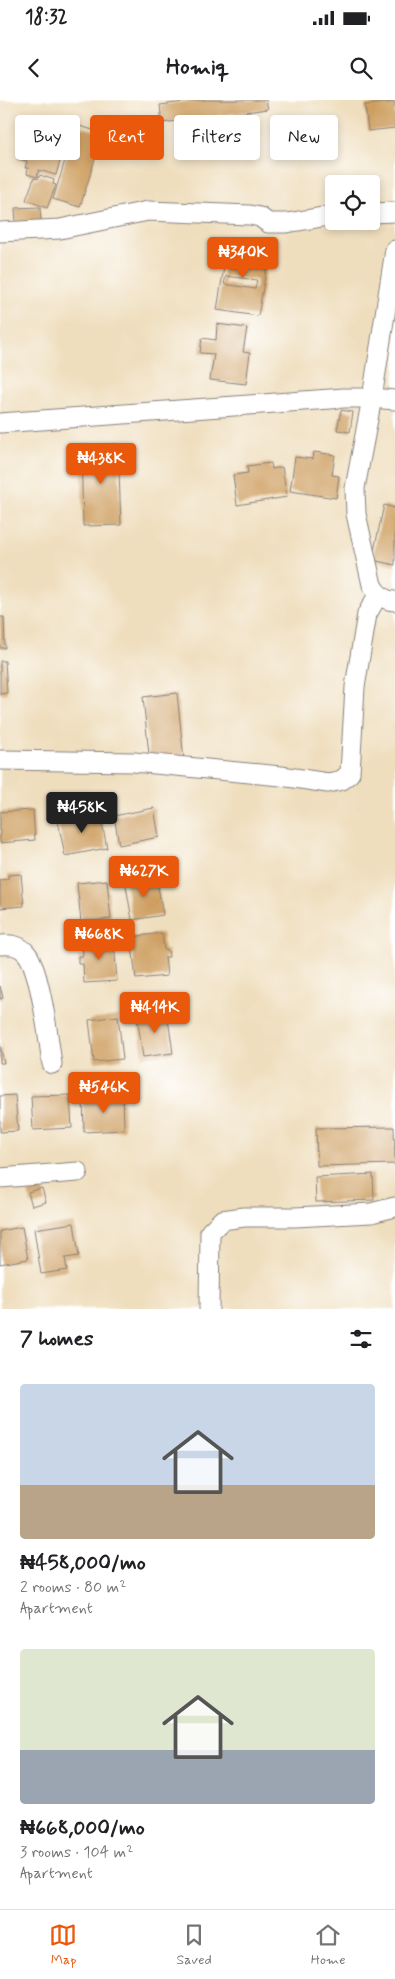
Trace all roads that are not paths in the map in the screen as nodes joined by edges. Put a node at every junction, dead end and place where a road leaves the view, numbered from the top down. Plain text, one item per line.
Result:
1 (395, 212) edge
2 (380, 213) edge
3 (325, 217) edge
4 (0, 232) edge
5 (395, 250) edge
6 (372, 398) junction
7 (395, 400) edge
8 (0, 423) edge
9 (386, 598) edge
10 (0, 760) edge
11 (0, 944) edge
12 (52, 1064) dead end
13 (78, 1172) dead end
14 (0, 1178) edge
15 (395, 1207) edge
16 (210, 1309) edge

1 - 2 street
3 - 4 street
5 - 6 street
6 - 7 street
6 - 8 street
6 - 9 street
9 - 10 street
11 - 12 street
13 - 14 street
15 - 16 street

